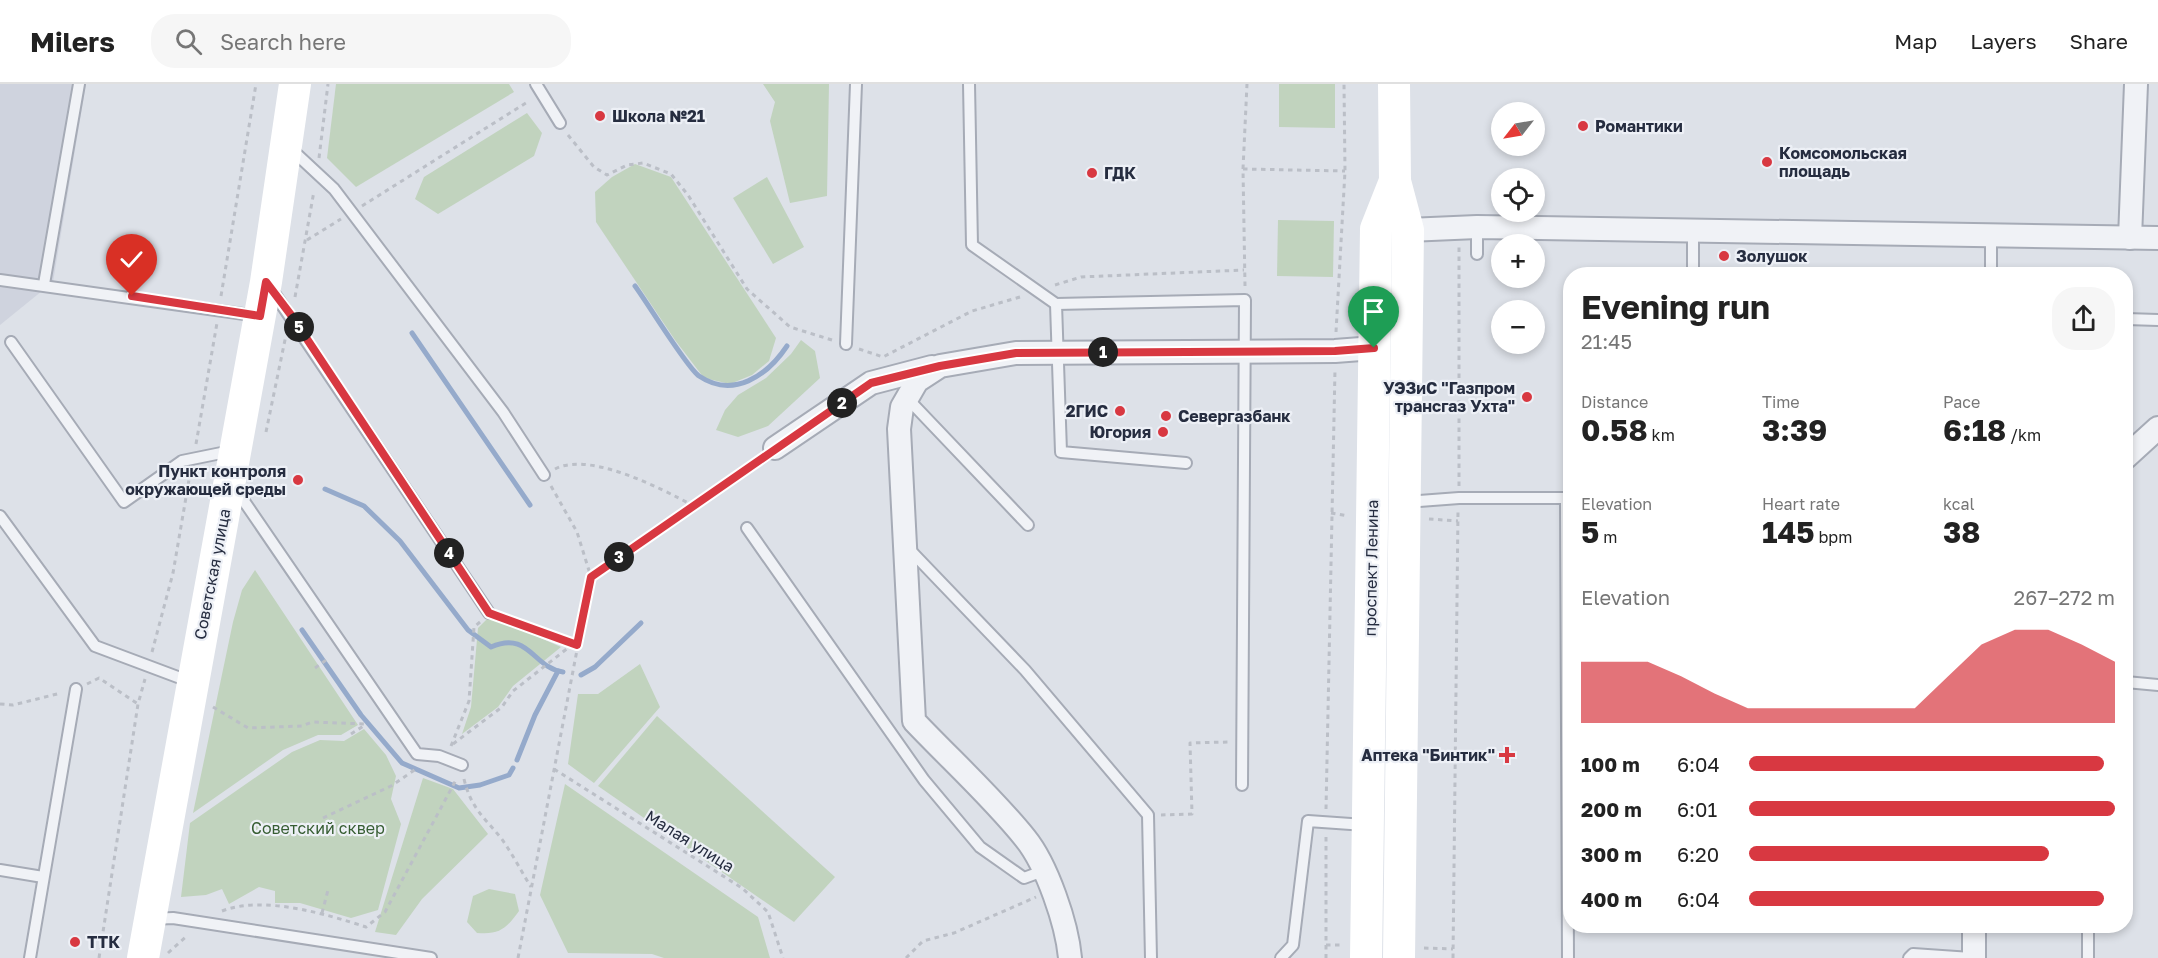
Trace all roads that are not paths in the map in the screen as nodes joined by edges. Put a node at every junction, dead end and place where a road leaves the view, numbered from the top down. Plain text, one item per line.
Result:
1 (78, 84) edge
2 (296, 84) edge
3 (856, 84) edge
4 (969, 84) edge
5 (1394, 84) edge
6 (2136, 84) edge
7 (539, 89) edge
8 (560, 123) road end
9 (286, 144) junction
10 (1395, 181) junction
11 (1478, 227) junction
12 (1408, 230) junction
13 (1693, 230) junction
14 (1991, 234) junction
15 (2130, 238) junction
16 (2158, 238) edge
17 (1477, 254) dead end
18 (1693, 267) edge
19 (1991, 267) edge
20 (0, 280) edge
21 (266, 282) junction
22 (44, 284) junction
23 (1056, 304) junction
24 (260, 316) junction
25 (2133, 319) edge
26 (2158, 320) edge
27 (10, 342) dead end
28 (846, 344) road end
29 (1374, 348) junction
30 (1246, 351) junction
31 (1058, 353) junction
32 (940, 366) junction
33 (907, 398) junction
34 (2158, 428) edge
35 (775, 448) road end
36 (235, 450) junction
37 (2133, 451) edge
38 (1186, 463) dead end
39 (544, 475) road end
40 (230, 480) junction
41 (1563, 498) edge
42 (1405, 502) junction
43 (0, 516) edge
44 (1028, 525) dead end
45 (747, 528) dead end
46 (905, 545) junction
47 (489, 613) road end
48 (2133, 683) edge
49 (2158, 685) edge
50 (76, 689) dead end
51 (199, 693) junction
52 (462, 765) road end
53 (1242, 785) dead end
54 (1368, 825) junction
55 (0, 870) edge
56 (43, 877) junction
57 (1047, 881) junction
58 (149, 919) junction
59 (1568, 933) edge
60 (1974, 933) edge
61 (2088, 933) edge
62 (156, 955) edge
63 (30, 958) edge
64 (430, 958) edge
65 (1070, 958) edge
66 (1151, 958) edge
67 (1281, 958) edge
68 (1366, 958) edge
69 (1400, 958) edge
70 (1568, 958) edge
71 (1909, 958) edge
72 (1972, 958) edge
73 (2088, 958) edge

1 - 22 lane
2 - 9 main road, Советская улица
3 - 28 lane
4 - 23 lane
5 - 10 main road, проспект Ленина
6 - 15 street
7 - 8 lane
9 - 21 main road, Советская улица
9 - 39 lane
10 - 12 main road, проспект Ленина
10 - 29 main road, проспект Ленина
11 - 12 street
11 - 13 street
11 - 17 lane
12 - 42 main road, проспект Ленина
13 - 14 street
13 - 18 lane
14 - 15 street
14 - 19 lane
15 - 16 street
20 - 22 lane
21 - 24 main road, Советская улица
21 - 47 lane
22 - 24 lane
23 - 30 lane
23 - 31 lane
24 - 36 main road, Советская улица
25 - 26 lane
27 - 36 lane
29 - 30 street
29 - 54 main road, проспект Ленина
30 - 31 street
30 - 53 lane
31 - 32 street
31 - 38 lane
32 - 33 street
32 - 35 street
33 - 44 lane
33 - 46 street
34 - 37 street
36 - 40 main road, Советская улица
40 - 51 main road, Советская улица
40 - 52 lane
41 - 42 lane
42 - 69 main road, проспект Ленина
43 - 51 lane
45 - 57 lane
46 - 57 street
46 - 66 lane
48 - 49 lane
50 - 56 lane
51 - 58 main road, Советская улица
54 - 67 lane
54 - 68 main road, проспект Ленина
55 - 56 lane
56 - 63 lane
57 - 65 street
58 - 62 main road, Советская улица
58 - 64 lane
59 - 70 lane
60 - 72 street
61 - 73 lane
71 - 72 lane

